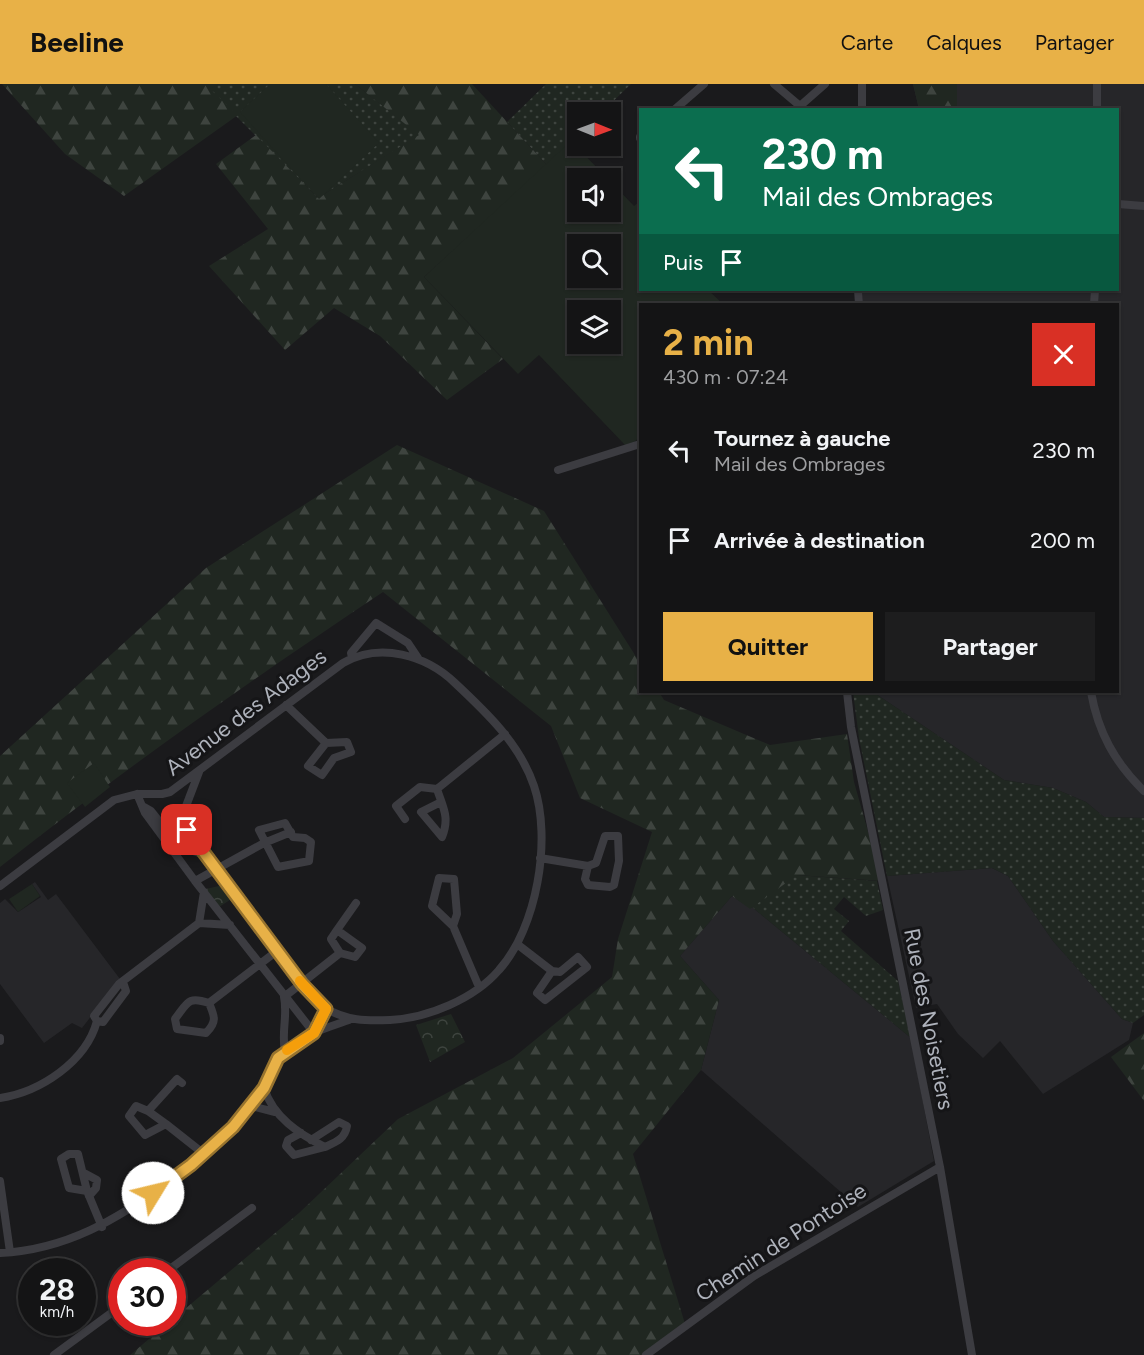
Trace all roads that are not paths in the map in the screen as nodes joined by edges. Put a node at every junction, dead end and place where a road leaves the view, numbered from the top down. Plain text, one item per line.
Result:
1 (704, 84) edge
2 (774, 84) edge
3 (825, 84) edge
4 (862, 84) edge
5 (1097, 84) edge
6 (676, 108) edge
7 (798, 108) edge
8 (862, 108) edge
9 (1096, 108) edge
10 (1119, 204) edge
11 (1144, 206) edge
12 (639, 444) edge
13 (558, 470) dead end
14 (352, 658) junction
15 (418, 658) junction
16 (847, 693) edge
17 (1091, 693) edge
18 (286, 705) junction
19 (505, 734) junction
20 (326, 743) junction
21 (199, 772) junction
22 (437, 789) junction
23 (1144, 791) edge
24 (136, 794) junction
25 (441, 802) dead end
26 (144, 807) junction
27 (405, 819) dead end
28 (291, 832) junction
29 (264, 843) junction
30 (206, 856) junction
31 (540, 858) junction
32 (588, 866) junction
33 (216, 869) junction
34 (195, 881) junction
35 (0, 886) edge
36 (204, 892) junction
37 (356, 903) dead end
38 (199, 922) junction
39 (230, 926) junction
40 (453, 926) junction
41 (337, 930) junction
42 (517, 944) junction
43 (277, 951) junction
44 (340, 953) junction
45 (259, 965) junction
46 (552, 971) junction
47 (123, 982) junction
48 (302, 984) junction
49 (479, 987) junction
50 (284, 997) junction
51 (209, 1003) junction
52 (326, 1009) junction
53 (349, 1020) junction
54 (97, 1021) junction
55 (314, 1033) junction
56 (285, 1051) junction
57 (182, 1083) dead end
58 (264, 1088) junction
59 (0, 1098) edge
60 (251, 1106) junction
61 (148, 1111) junction
62 (276, 1112) junction
63 (166, 1124) junction
64 (301, 1133) junction
65 (311, 1140) junction
66 (325, 1147) junction
67 (204, 1154) junction
68 (940, 1167) junction
69 (0, 1181) edge
70 (88, 1193) junction
71 (252, 1208) dead end
72 (102, 1227) junction
73 (2, 1230) edge
74 (10, 1252) junction
75 (0, 1253) edge
76 (185, 1258) edge
77 (108, 1315) edge
78 (54, 1355) edge
79 (646, 1355) edge
80 (972, 1355) edge

1 - 6 street
2 - 7 street
3 - 7 street
4 - 8 street
5 - 9 street
10 - 11 street
12 - 13 street
14 - 15 street, Avenue des Adages
14 - 15 street
14 - 18 street, Avenue des Adages
15 - 19 street, Avenue des Adages
16 - 68 street, Rue des Noisetiers
17 - 23 street
18 - 20 street
18 - 21 street, Avenue des Adages
19 - 22 street
19 - 31 street, Avenue des Adages
20 - 20 street
21 - 24 street, Avenue des Adages
21 - 30 street
22 - 25 street
22 - 27 street
24 - 26 street
24 - 35 street, Avenue des Adages
26 - 30 street
26 - 34 street
28 - 29 street
28 - 29 street
28 - 29 street
29 - 33 street
30 - 33 street
31 - 32 street
31 - 42 street, Avenue des Adages
32 - 32 street
33 - 34 street
33 - 43 street
34 - 36 street
36 - 38 street
36 - 39 street
37 - 41 street
38 - 39 street
38 - 47 street
39 - 45 street
40 - 40 street
40 - 49 street
41 - 44 street
41 - 44 street
42 - 46 street
42 - 49 street, Avenue des Adages
43 - 45 street
43 - 48 street
44 - 48 street
45 - 50 street
45 - 51 street
46 - 46 street
47 - 54 street
47 - 54 street
48 - 50 street
48 - 52 street
49 - 53 street, Avenue des Adages
50 - 55 street
50 - 56 street
51 - 51 street
52 - 53 street
52 - 55 street
53 - 55 street
54 - 59 street
55 - 56 street
56 - 58 street
57 - 61 street
58 - 60 street
58 - 62 street
60 - 62 street
60 - 67 street
61 - 63 street
61 - 63 street
62 - 64 street
63 - 67 street
64 - 65 street
64 - 66 street
65 - 66 street
65 - 66 street
67 - 72 street
68 - 79 street, Chemin de Pontoise
68 - 80 street, Rue des Noisetiers
69 - 73 street
70 - 70 street
70 - 72 street
71 - 76 street
72 - 74 street
73 - 74 street
74 - 75 street
77 - 78 street

